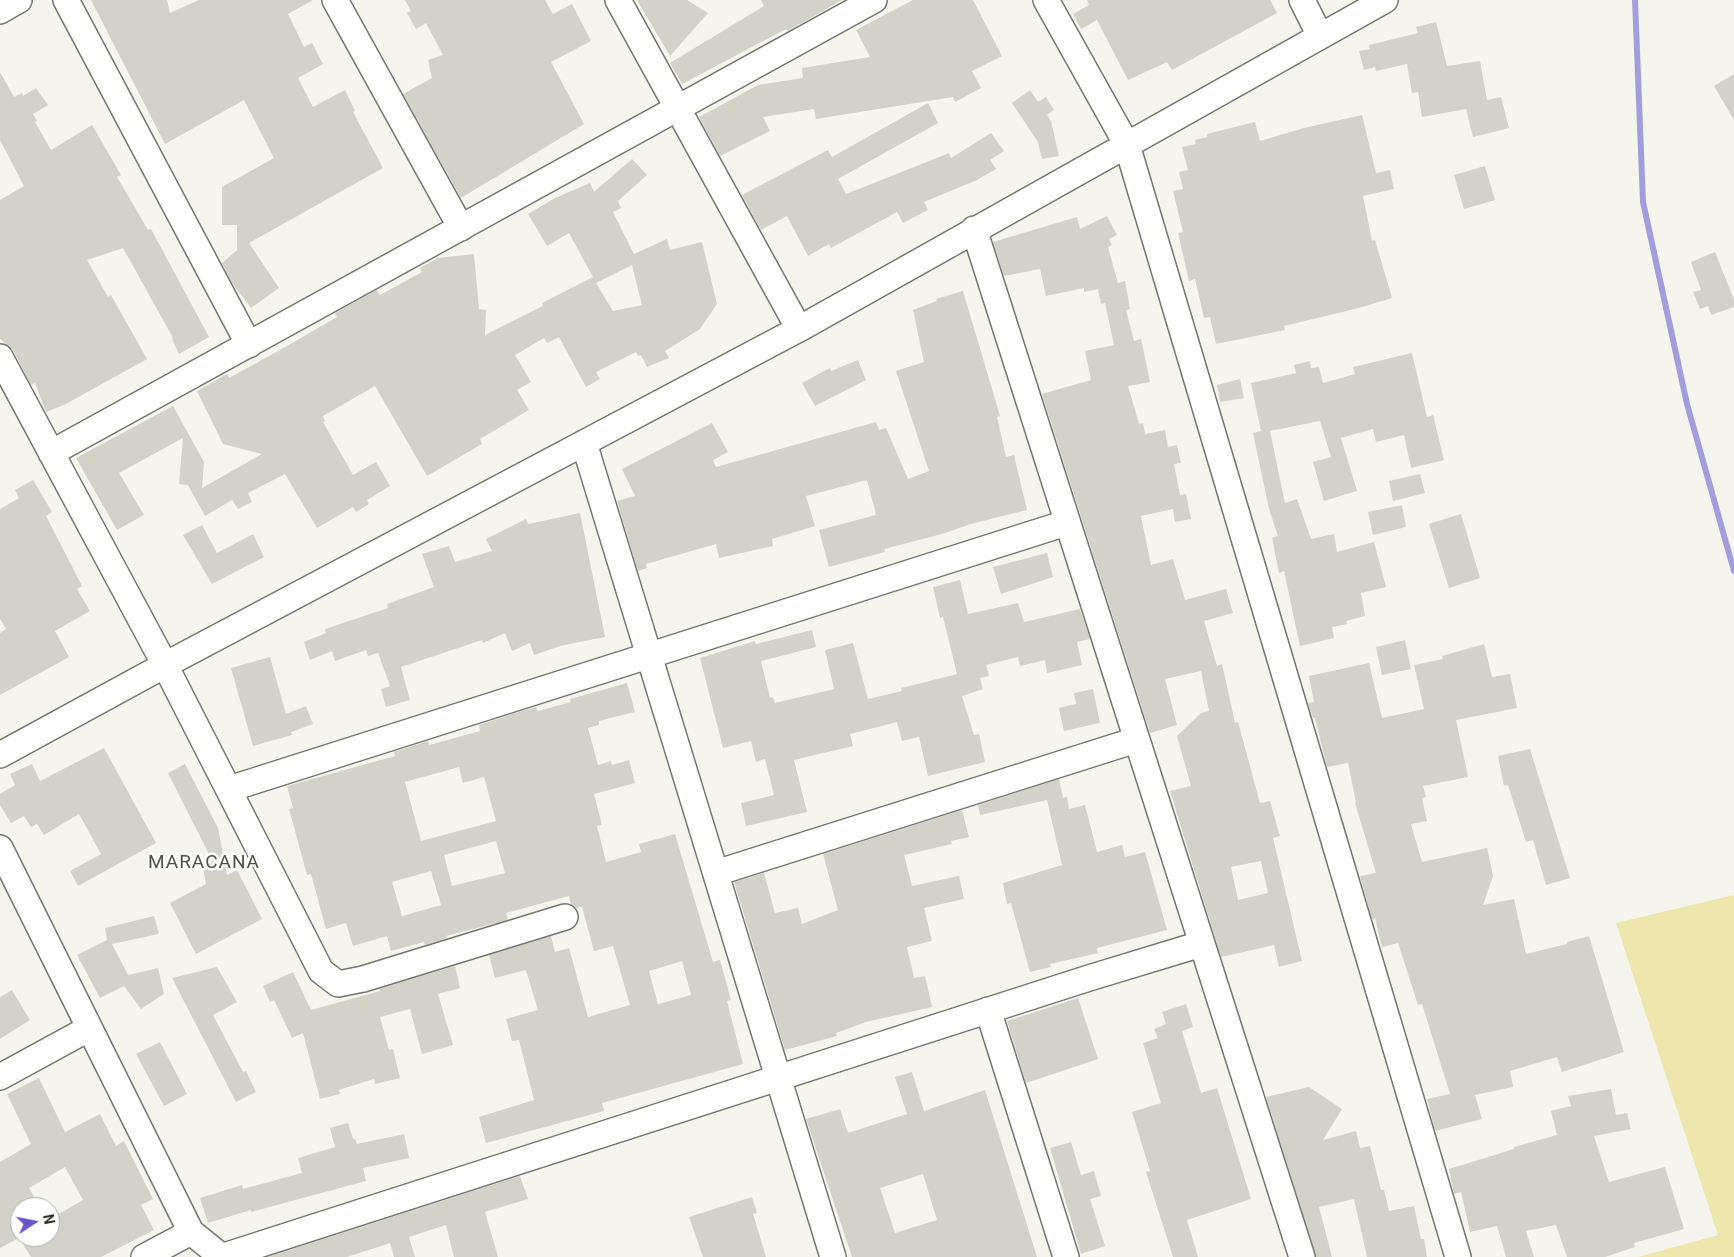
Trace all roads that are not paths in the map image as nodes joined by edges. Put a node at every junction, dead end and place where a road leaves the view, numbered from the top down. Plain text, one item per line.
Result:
1 (19, 0) edge
2 (66, 0) edge
3 (335, 0) edge
4 (618, 0) edge
5 (874, 0) edge
6 (1046, 0) edge
7 (1302, 0) edge
8 (1385, 0) edge
9 (0, 11) edge
10 (1320, 36) junction
11 (677, 109) junction
12 (1127, 144) junction
13 (461, 228) junction
14 (974, 229) junction
15 (800, 328) junction
16 (249, 345) junction
17 (0, 357) edge
18 (584, 443) junction
19 (51, 453) junction
20 (1066, 523) junction
21 (649, 655) junction
22 (165, 665) junction
23 (1136, 740) junction
24 (0, 755) edge
25 (229, 789) junction
26 (0, 848) edge
27 (716, 873) junction
28 (565, 917) dead end
29 (1201, 944) junction
30 (988, 1010) junction
31 (88, 1029) junction
32 (0, 1077) edge
33 (779, 1078) junction
34 (191, 1232) junction
35 (144, 1257) edge
36 (222, 1257) edge
37 (834, 1257) edge
38 (1066, 1257) edge
39 (1302, 1257) edge
40 (1458, 1257) edge

1 - 9 street
2 - 16 street
3 - 13 street
4 - 11 street
5 - 11 street
6 - 12 street
7 - 10 street
8 - 10 street
10 - 12 street
11 - 13 street
11 - 15 street
12 - 14 street
12 - 40 street
13 - 16 street
14 - 15 street
14 - 20 street
15 - 18 street
16 - 19 street
17 - 19 street
18 - 21 street
18 - 22 street
19 - 22 street
20 - 21 street
20 - 23 street
21 - 25 street
21 - 27 street
22 - 24 street
22 - 25 street
23 - 27 street
23 - 29 street
25 - 28 street
26 - 31 street
27 - 33 street
29 - 30 street
29 - 39 street
30 - 33 street
30 - 38 street
31 - 32 street
31 - 34 street
33 - 36 street
33 - 37 street
34 - 35 street
34 - 36 street

